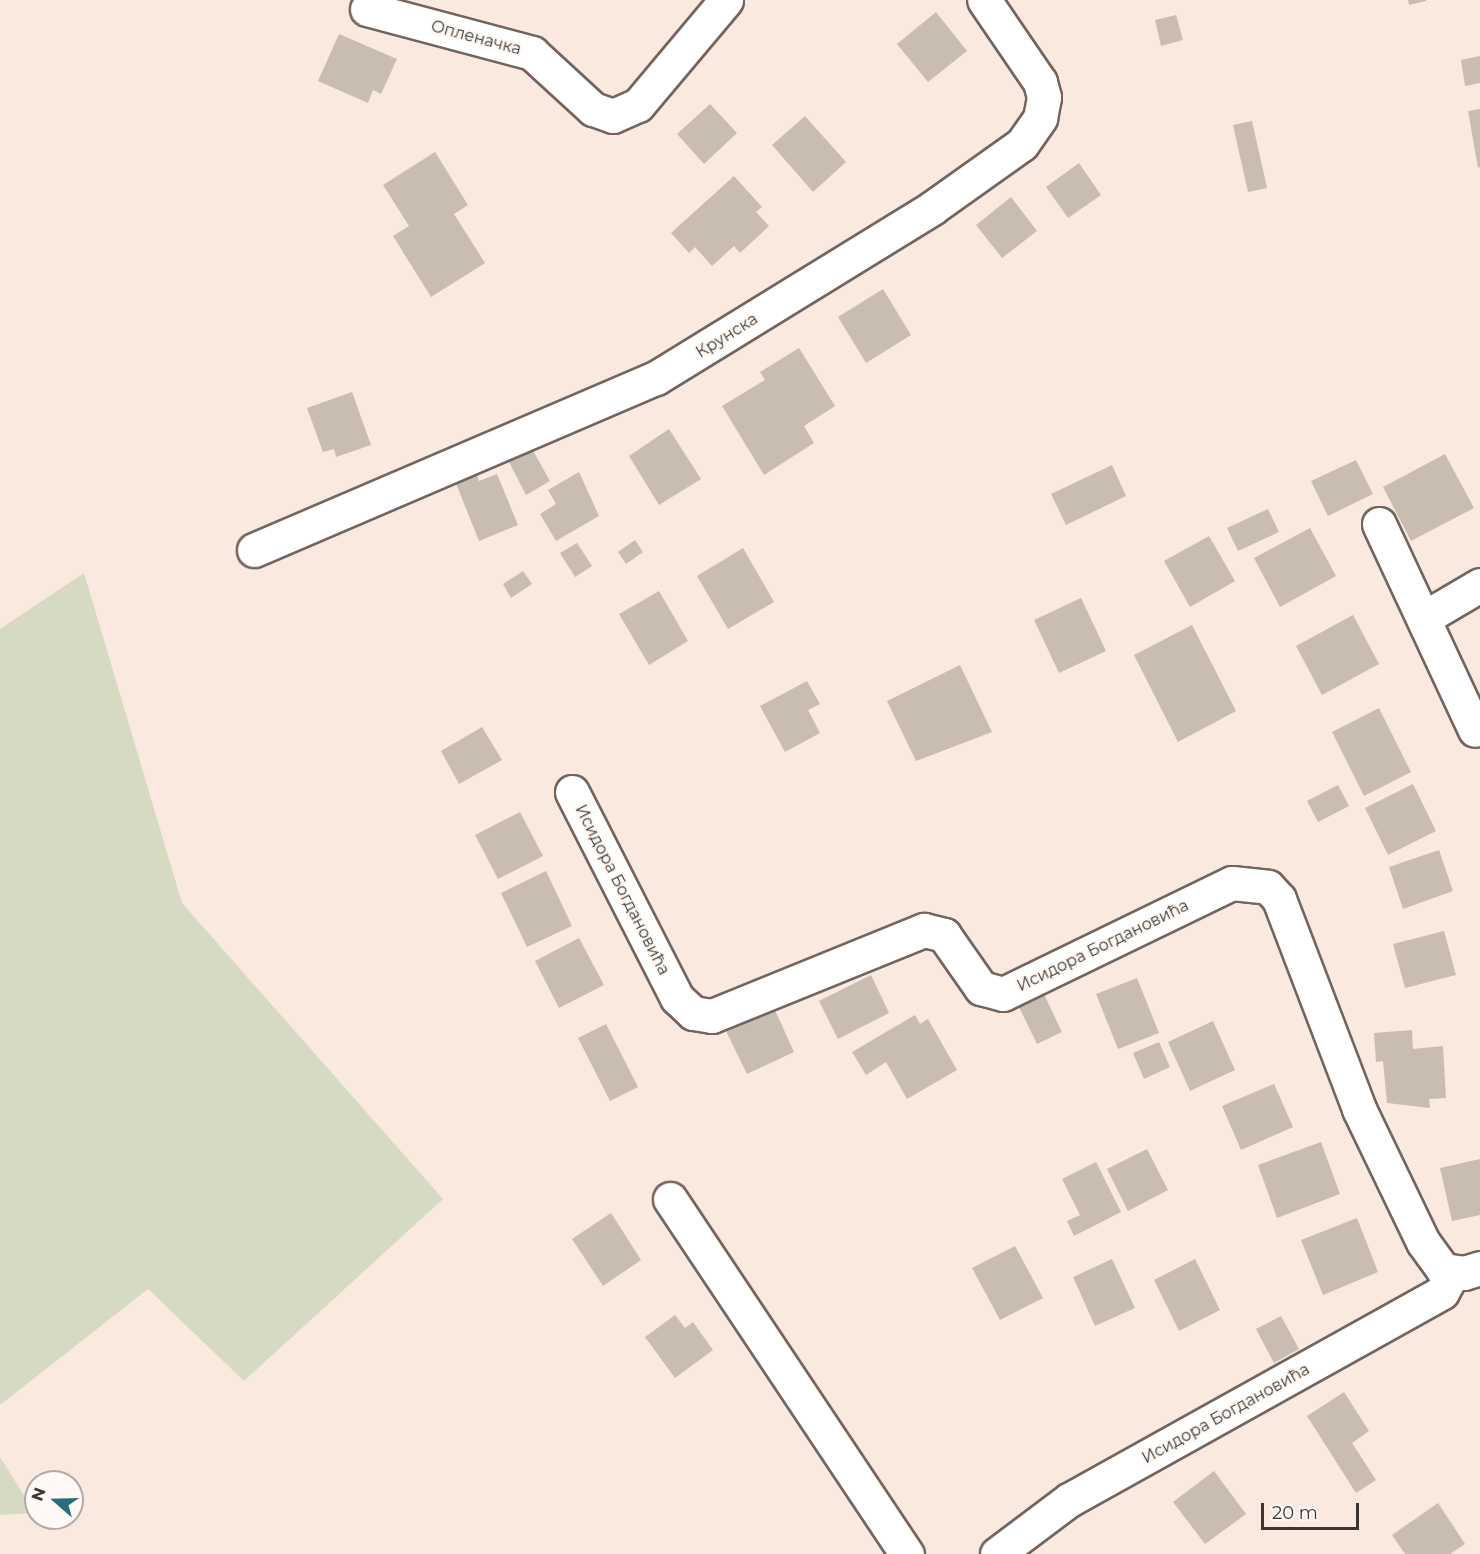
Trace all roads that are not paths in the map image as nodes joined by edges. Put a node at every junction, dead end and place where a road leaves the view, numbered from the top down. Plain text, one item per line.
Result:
1 (726, 0) edge
2 (984, 0) edge
3 (367, 9) dead end
4 (1379, 524) dead end
5 (254, 550) dead end
6 (1480, 585) edge
7 (1424, 618) junction
8 (1475, 730) dead end
9 (572, 792) dead end
10 (670, 1199) dead end
11 (1466, 1271) edge
12 (907, 1554) edge
13 (997, 1554) edge

1 - 3 street, Опленачка
2 - 5 street, Крунска
4 - 7 street
6 - 7 street
7 - 8 street
9 - 11 street, Исидора Богдановића
10 - 12 street
11 - 13 street, Исидора Богдановића

